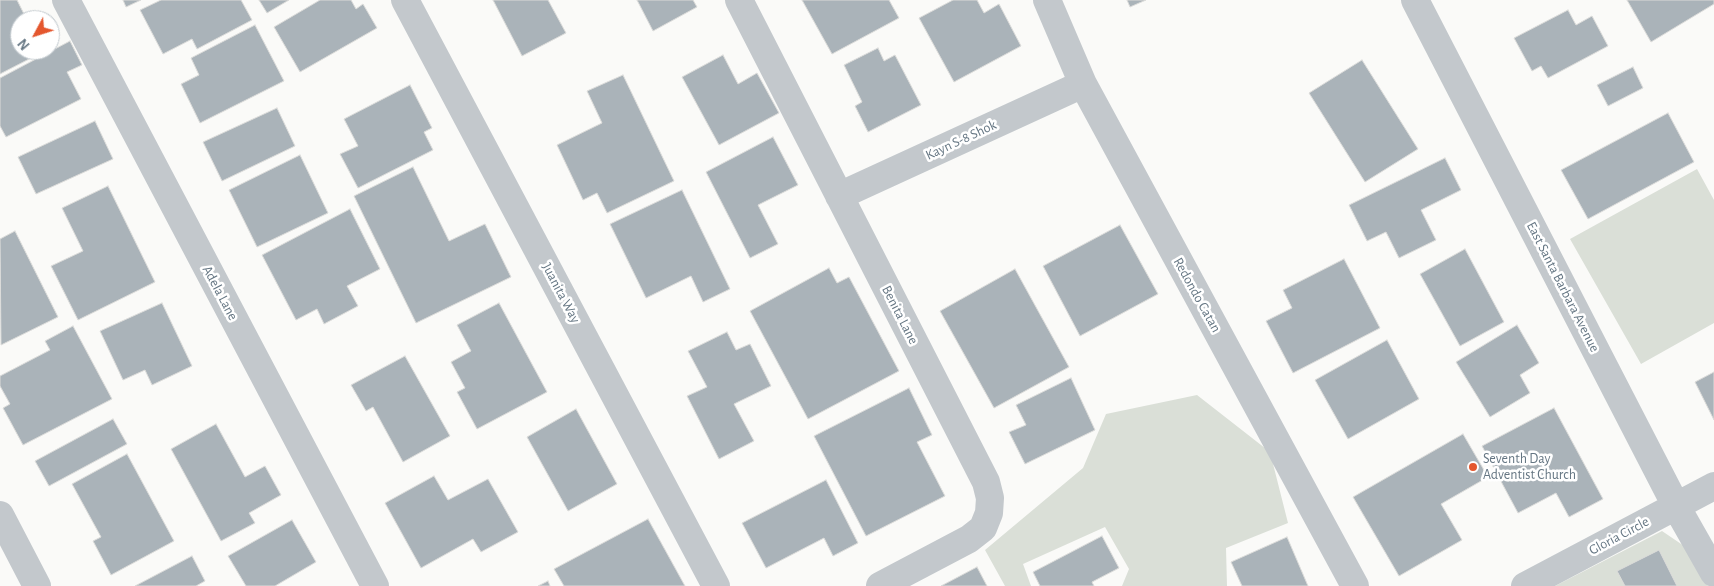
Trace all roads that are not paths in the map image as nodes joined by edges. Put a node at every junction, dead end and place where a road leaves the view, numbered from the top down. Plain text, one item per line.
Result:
1 (66, 0) edge
2 (405, 0) edge
3 (739, 0) edge
4 (1047, 0) edge
5 (1414, 0) edge
6 (1083, 84) junction
7 (839, 196) junction
8 (1714, 486) edge
9 (1676, 506) junction
10 (0, 515) edge
11 (1714, 574) edge
12 (37, 586) edge
13 (375, 586) edge
14 (716, 586) edge
15 (880, 586) edge
16 (1355, 586) edge
17 (1525, 586) edge

1 - 13 street, Adela Lane
2 - 14 street, Juanita Way
3 - 7 street, Benita Lane
4 - 6 street, Redondo Catan
5 - 9 street, East Santa Barbara Avenue
6 - 7 street, Kayn S-8 Shok
6 - 16 street, Redondo Catan
7 - 15 street, Benita Lane
8 - 9 street, Gloria Circle
9 - 11 street, East Santa Barbara Avenue
9 - 17 street, Gloria Circle
10 - 12 street

